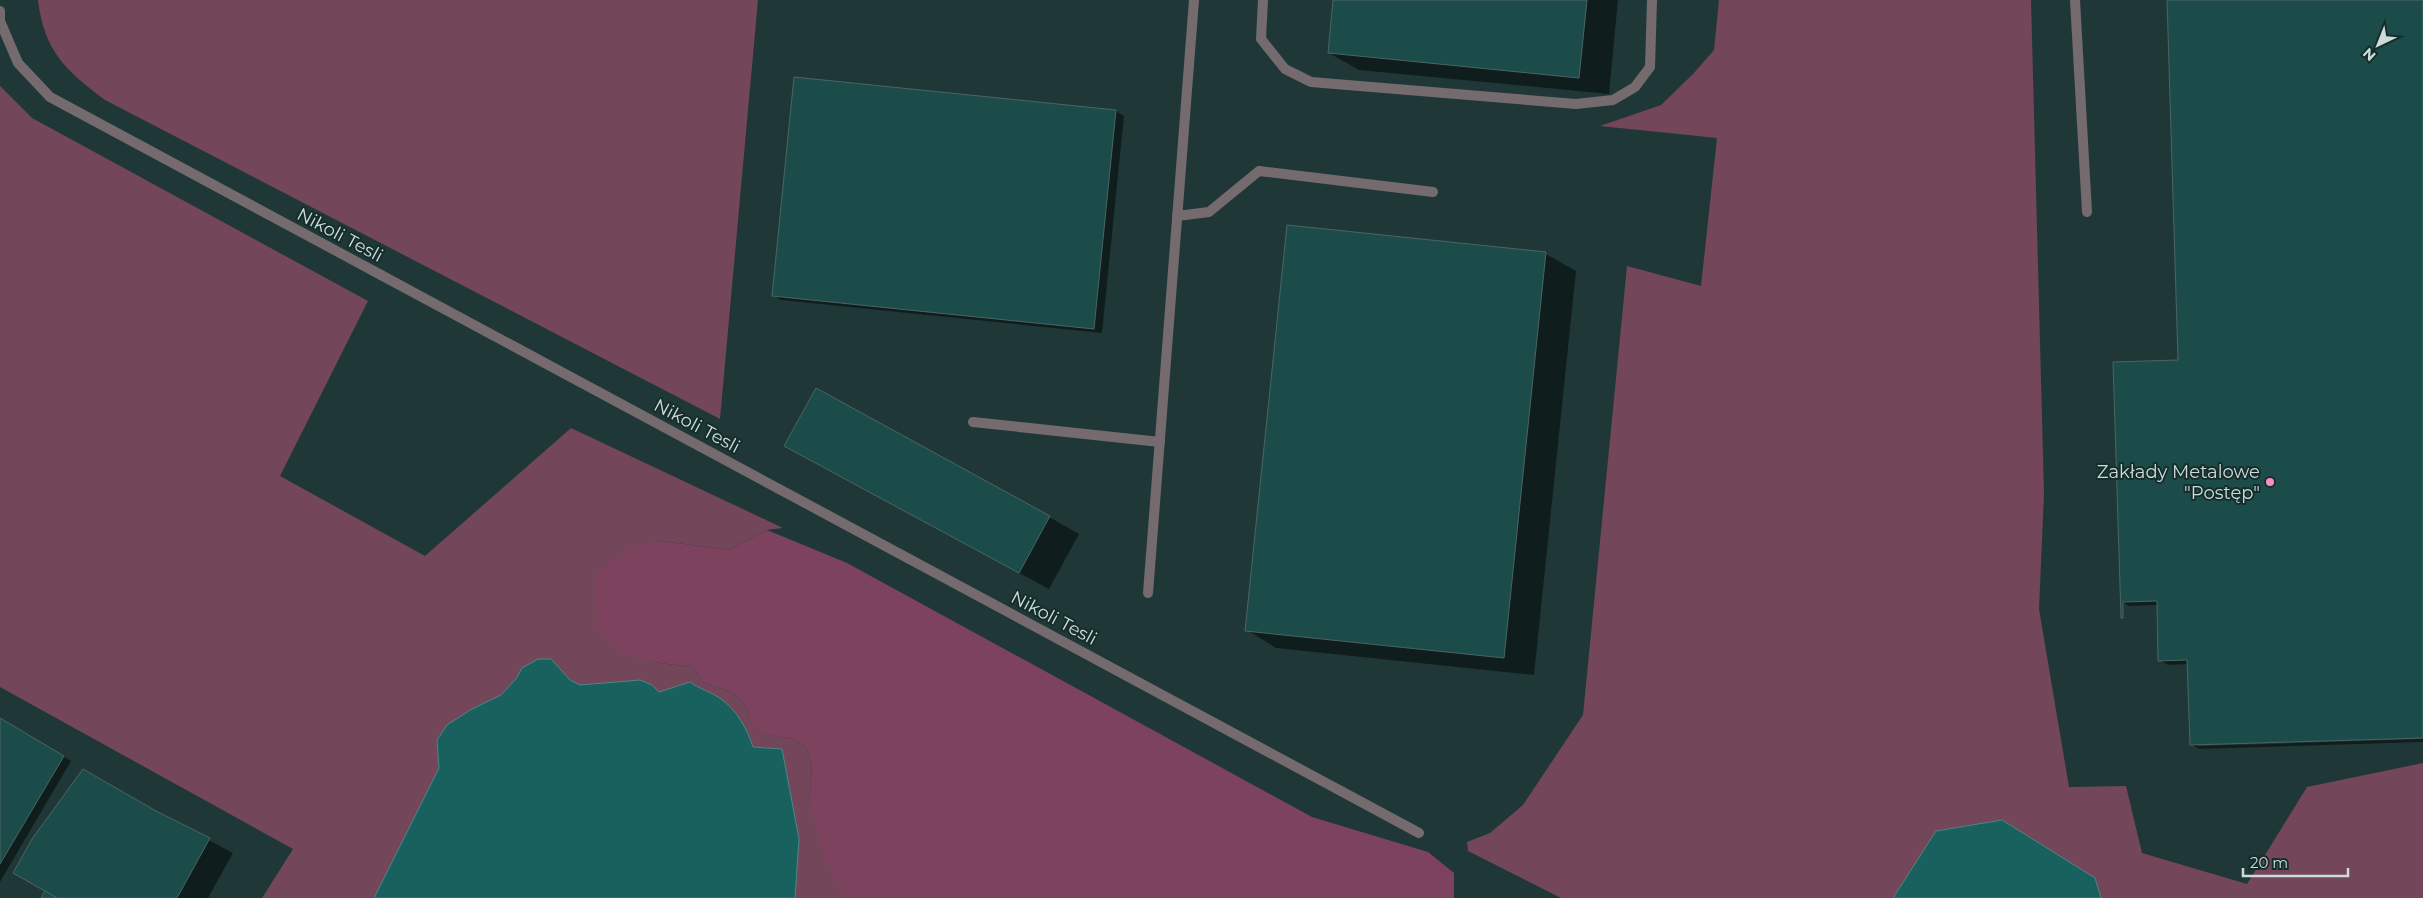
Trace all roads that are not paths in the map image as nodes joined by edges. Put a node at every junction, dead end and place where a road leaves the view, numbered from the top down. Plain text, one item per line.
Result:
1 (1194, 0) edge
2 (1263, 0) edge
3 (1652, 0) edge
4 (2075, 0) edge
5 (0, 11) edge
6 (1433, 192) dead end
7 (2087, 212) dead end
8 (1177, 216) junction
9 (973, 422) dead end
10 (1160, 442) junction
11 (1148, 593) dead end
12 (1419, 833) dead end

1 - 8 street
2 - 3 street
4 - 7 street
5 - 12 street, Nikoli Tesli
6 - 8 street
8 - 10 street
9 - 10 street
10 - 11 street

